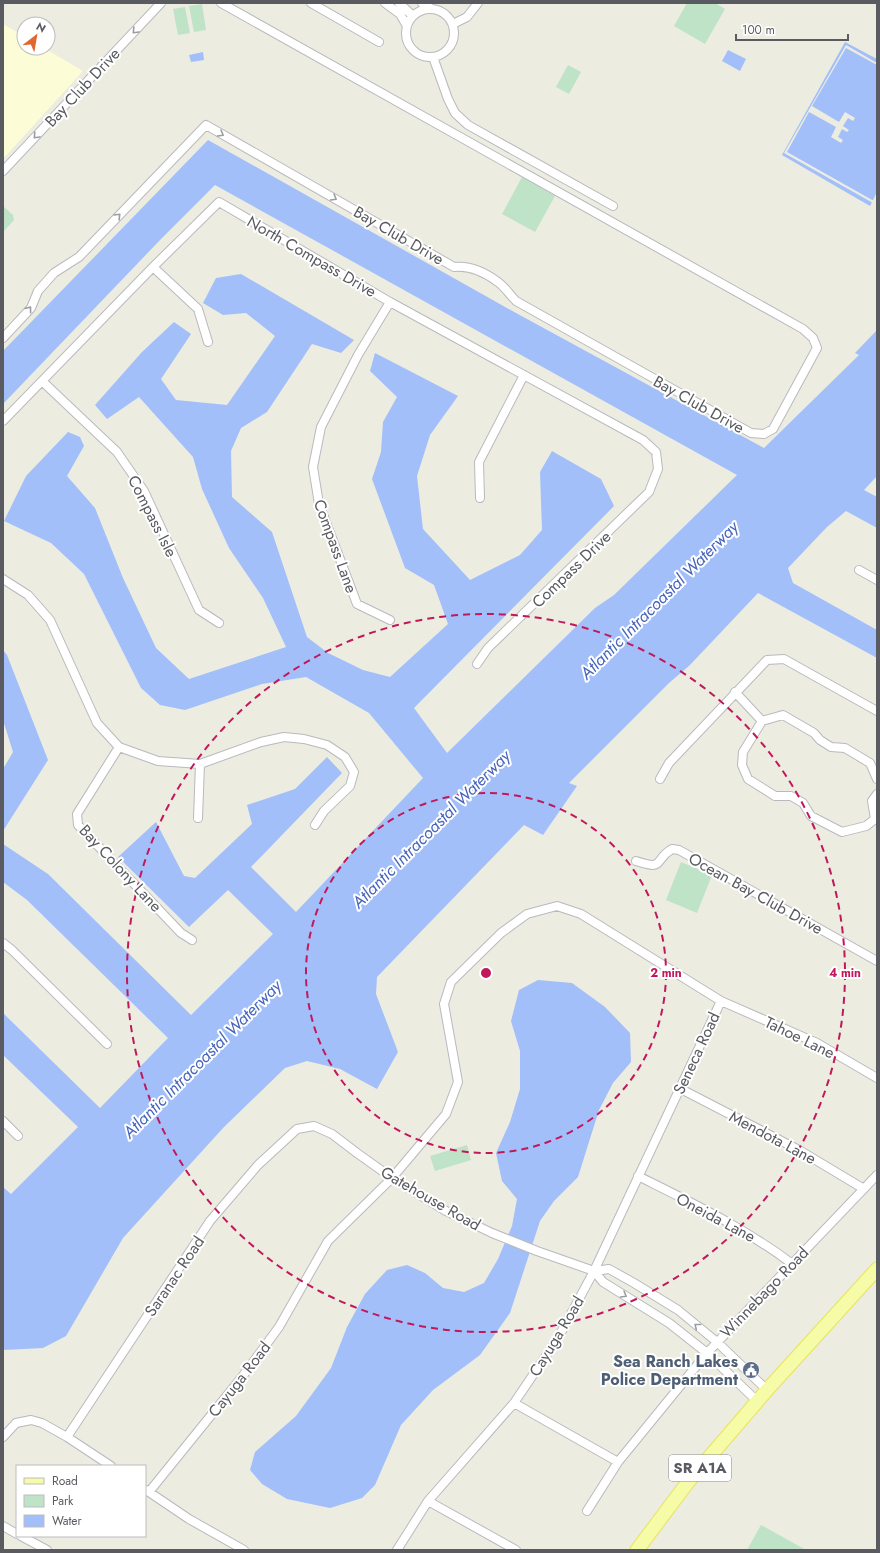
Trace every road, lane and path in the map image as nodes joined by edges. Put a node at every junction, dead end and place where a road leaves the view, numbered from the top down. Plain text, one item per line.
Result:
1 (161, 3) edge
2 (221, 3) edge
3 (311, 3) edge
4 (385, 3) edge
5 (392, 3) edge
6 (399, 3) edge
7 (422, 3) edge
8 (478, 3) edge
9 (432, 9) junction
10 (410, 21) junction
11 (453, 24) junction
12 (379, 42) dead end
13 (432, 57) junction
14 (3, 171) edge
15 (613, 206) dead end
16 (154, 267) junction
17 (390, 302) junction
18 (3, 338) edge
19 (208, 342) dead end
20 (524, 375) junction
21 (42, 381) junction
22 (3, 421) edge
23 (658, 469) joint
24 (480, 498) dead end
25 (859, 570) dead end
26 (3, 579) edge
27 (877, 580) edge
28 (390, 620) dead end
29 (219, 623) dead end
30 (477, 664) dead end
31 (735, 692) junction
32 (877, 711) edge
33 (762, 721) junction
34 (119, 747) junction
35 (200, 764) junction
36 (660, 779) dead end
37 (877, 779) edge
38 (877, 794) edge
39 (198, 818) dead end
40 (876, 819) edge
41 (315, 825) dead end
42 (636, 861) dead end
43 (192, 940) dead end
44 (3, 943) edge
45 (877, 961) edge
46 (720, 1001) junction
47 (106, 1044) dead end
48 (877, 1078) edge
49 (679, 1088) junction
50 (3, 1121) edge
51 (297, 1128) joint
52 (18, 1136) dead end
53 (877, 1175) edge
54 (638, 1176) junction
55 (392, 1178) junction
56 (864, 1189) junction
57 (792, 1263) junction
58 (877, 1269) edge
59 (594, 1271) junction
60 (717, 1342) junction
61 (706, 1353) junction
62 (767, 1390) junction
63 (757, 1401) junction
64 (514, 1403) junction
65 (3, 1437) edge
66 (67, 1437) junction
67 (618, 1462) junction
68 (109, 1465) edge
69 (147, 1490) edge
70 (428, 1501) junction
71 (587, 1511) dead end
72 (3, 1526) edge
73 (16, 1533) edge
74 (24, 1537) edge
75 (47, 1550) edge
76 (244, 1550) edge
77 (397, 1550) edge
78 (516, 1550) edge
79 (637, 1550) edge

1 -> 14 street, Bay Club Drive
18 -> 2 street, Bay Club Drive
3 - 12 street
4 - 10 street
5 - 10 street
6 - 10 street
7 - 9 street
8 - 11 street
9 - 10 street
9 - 11 street
10 - 13 street
11 - 13 street
13 - 15 street
16 - 17 street, North Compass Drive
16 - 19 street
16 - 21 street, North Compass Drive
17 - 20 street, North Compass Drive
17 - 28 street, Compass Lane
20 - 23 street, North Compass Drive
20 - 24 street
21 - 22 street, North Compass Drive
21 - 29 street, Compass Isle
23 - 30 street, Compass Drive
25 - 27 street
26 - 34 street
31 - 32 street
31 - 33 street
31 - 36 street
33 - 37 street
33 - 40 street
34 - 35 street
34 - 43 street, Bay Colony Lane
35 - 39 street
35 - 41 street
38 - 40 street
42 - 45 street, Ocean Bay Club Drive
44 - 47 street
46 - 48 street, Tahoe Lane
46 - 49 street, Seneca Road
46 - 55 street, Seneca Road
49 - 54 street, Seneca Road
49 - 56 street, Mendota Lane
50 - 52 street
51 - 55 street, Gatehouse Road
51 - 66 street, Saranac Road
53 - 56 street, Winnebago Road
54 - 57 street, Oneida Lane
54 - 59 street, Seneca Road
55 - 59 street, Gatehouse Road
55 - 69 street, Cayuga Road
56 - 57 street, Winnebago Road
57 - 60 street, Winnebago Road
58 - 62 main road, SR A1A
60 -> 59 street, Gatehouse Road
59 -> 61 street, Gatehouse Road
59 - 64 street, Cayuga Road
60 - 61 street, Winnebago Road
60 - 62 street, Gatehouse Road
61 - 63 street, Gatehouse Road
61 - 67 street, Winnebago Road
62 - 63 main road, SR A1A
63 - 79 main road, SR A1A
64 - 67 street
64 - 70 street, Cayuga Road
65 - 66 street
66 - 68 street
67 - 71 street, Winnebago Road
69 - 76 street, Cayuga Road
70 - 77 street, Cayuga Road
70 - 78 street
72 - 73 street
74 - 75 street

